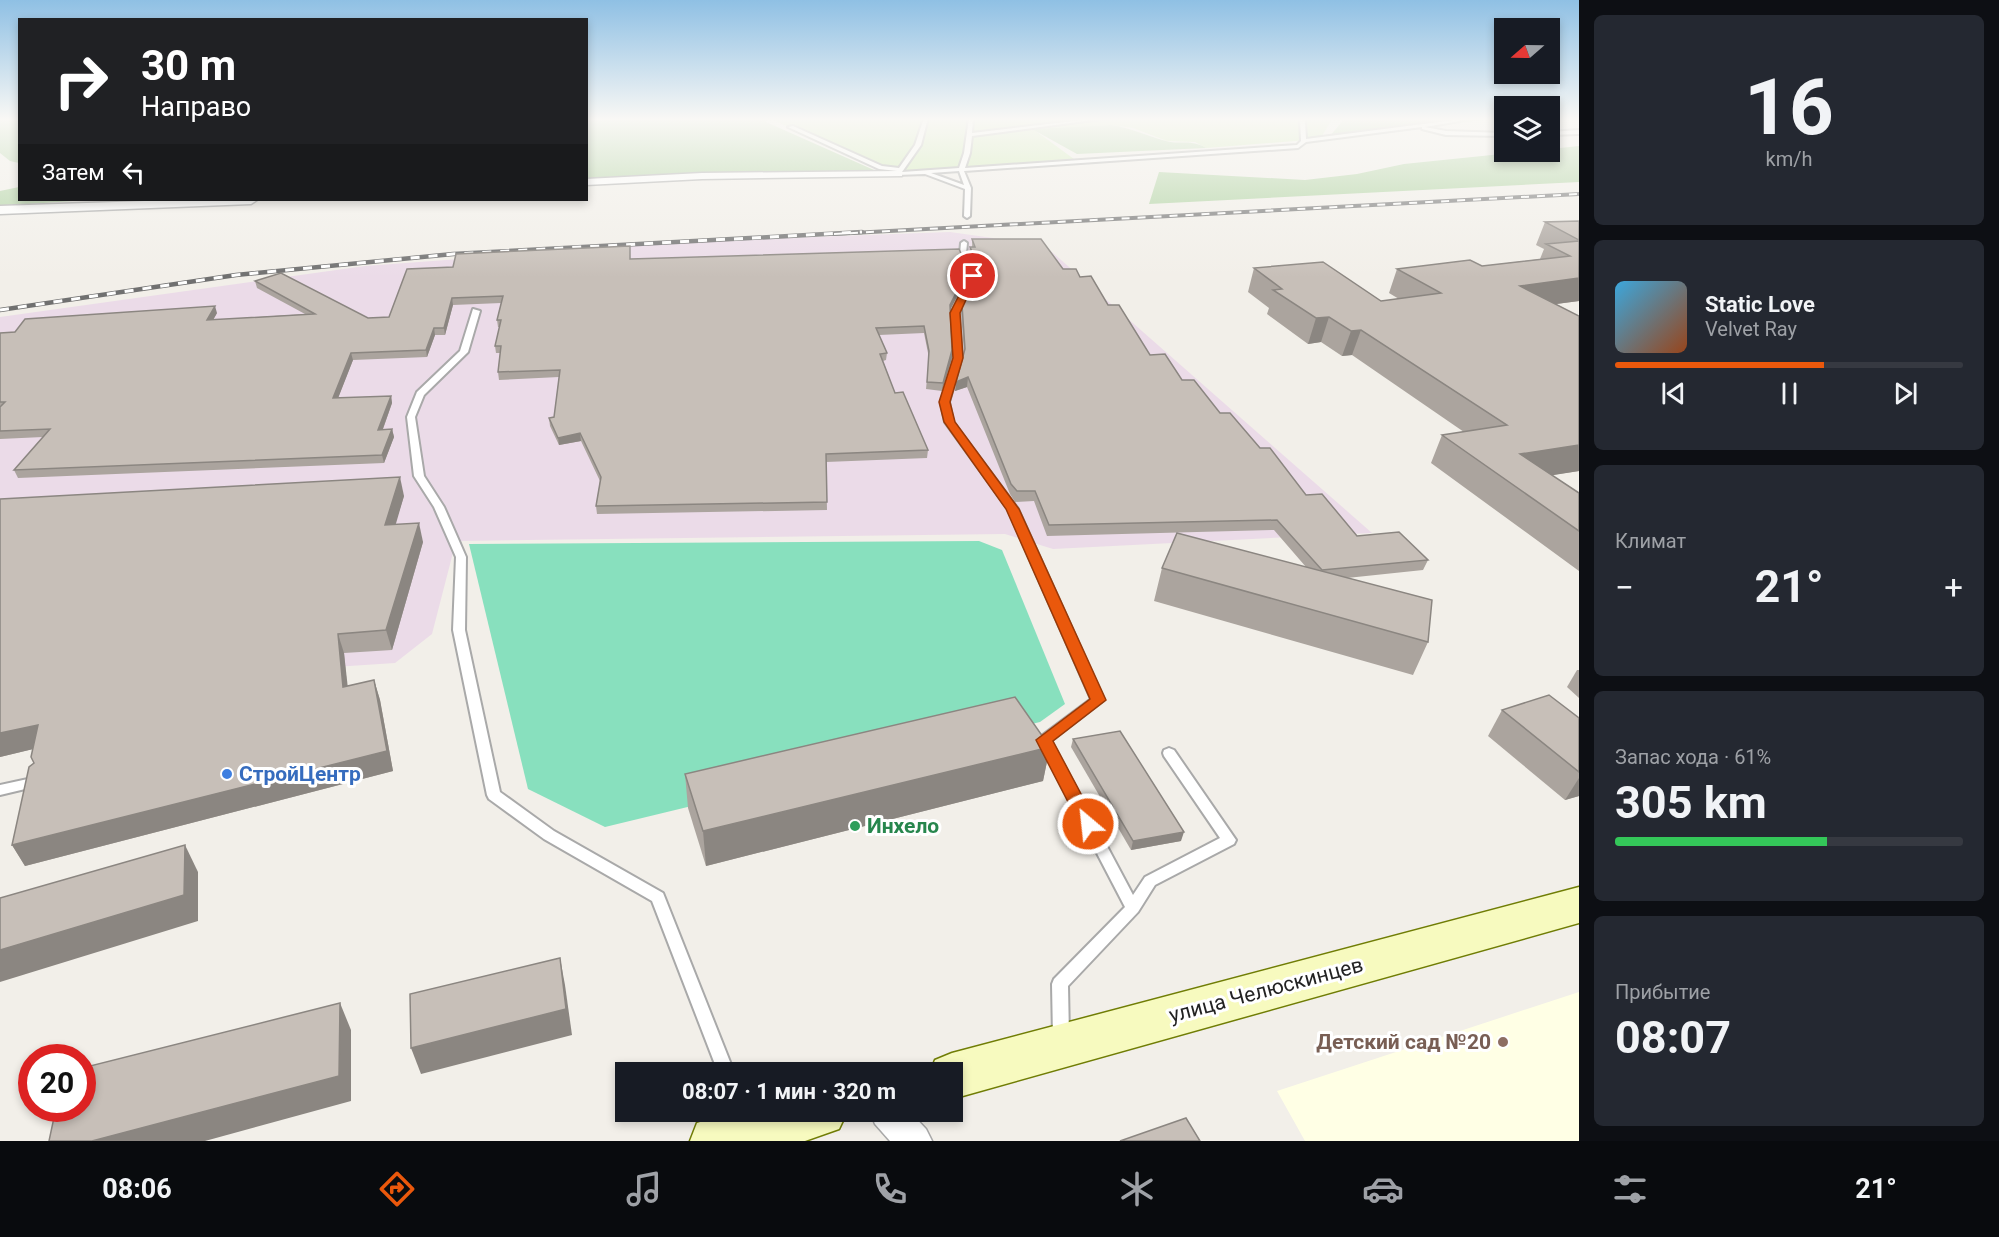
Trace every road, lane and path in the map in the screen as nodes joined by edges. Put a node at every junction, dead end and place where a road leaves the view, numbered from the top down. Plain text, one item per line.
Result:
1 (860, 171) edge
2 (912, 171) edge
3 (912, 171) edge
4 (946, 171) edge
5 (961, 171) edge
6 (925, 173) junction
7 (588, 182) edge
8 (968, 188) junction
9 (226, 201) edge
10 (0, 210) edge
11 (968, 216) dead end
12 (964, 243) dead end
13 (476, 311) dead end
14 (1169, 753) dead end
15 (37, 782) edge
16 (0, 790) edge
17 (1579, 905) edge
18 (1133, 908) junction
19 (1060, 1047) junction
20 (722, 1062) edge
21 (963, 1073) edge
22 (768, 1122) edge
23 (896, 1122) edge
24 (735, 1128) edge
25 (914, 1141) edge

1 - 7 street
2 - 6 lane
3 - 6 lane
4 - 6 lane
5 - 8 lane
6 - 8 lane
8 - 11 lane
9 - 10 street
12 - 18 lane
13 - 20 lane
14 - 18 lane
15 - 16 lane
17 - 19 street, улица Челюскинцев
18 - 19 lane
19 - 21 street, улица Челюскинцев
22 - 24 street
23 - 25 street

